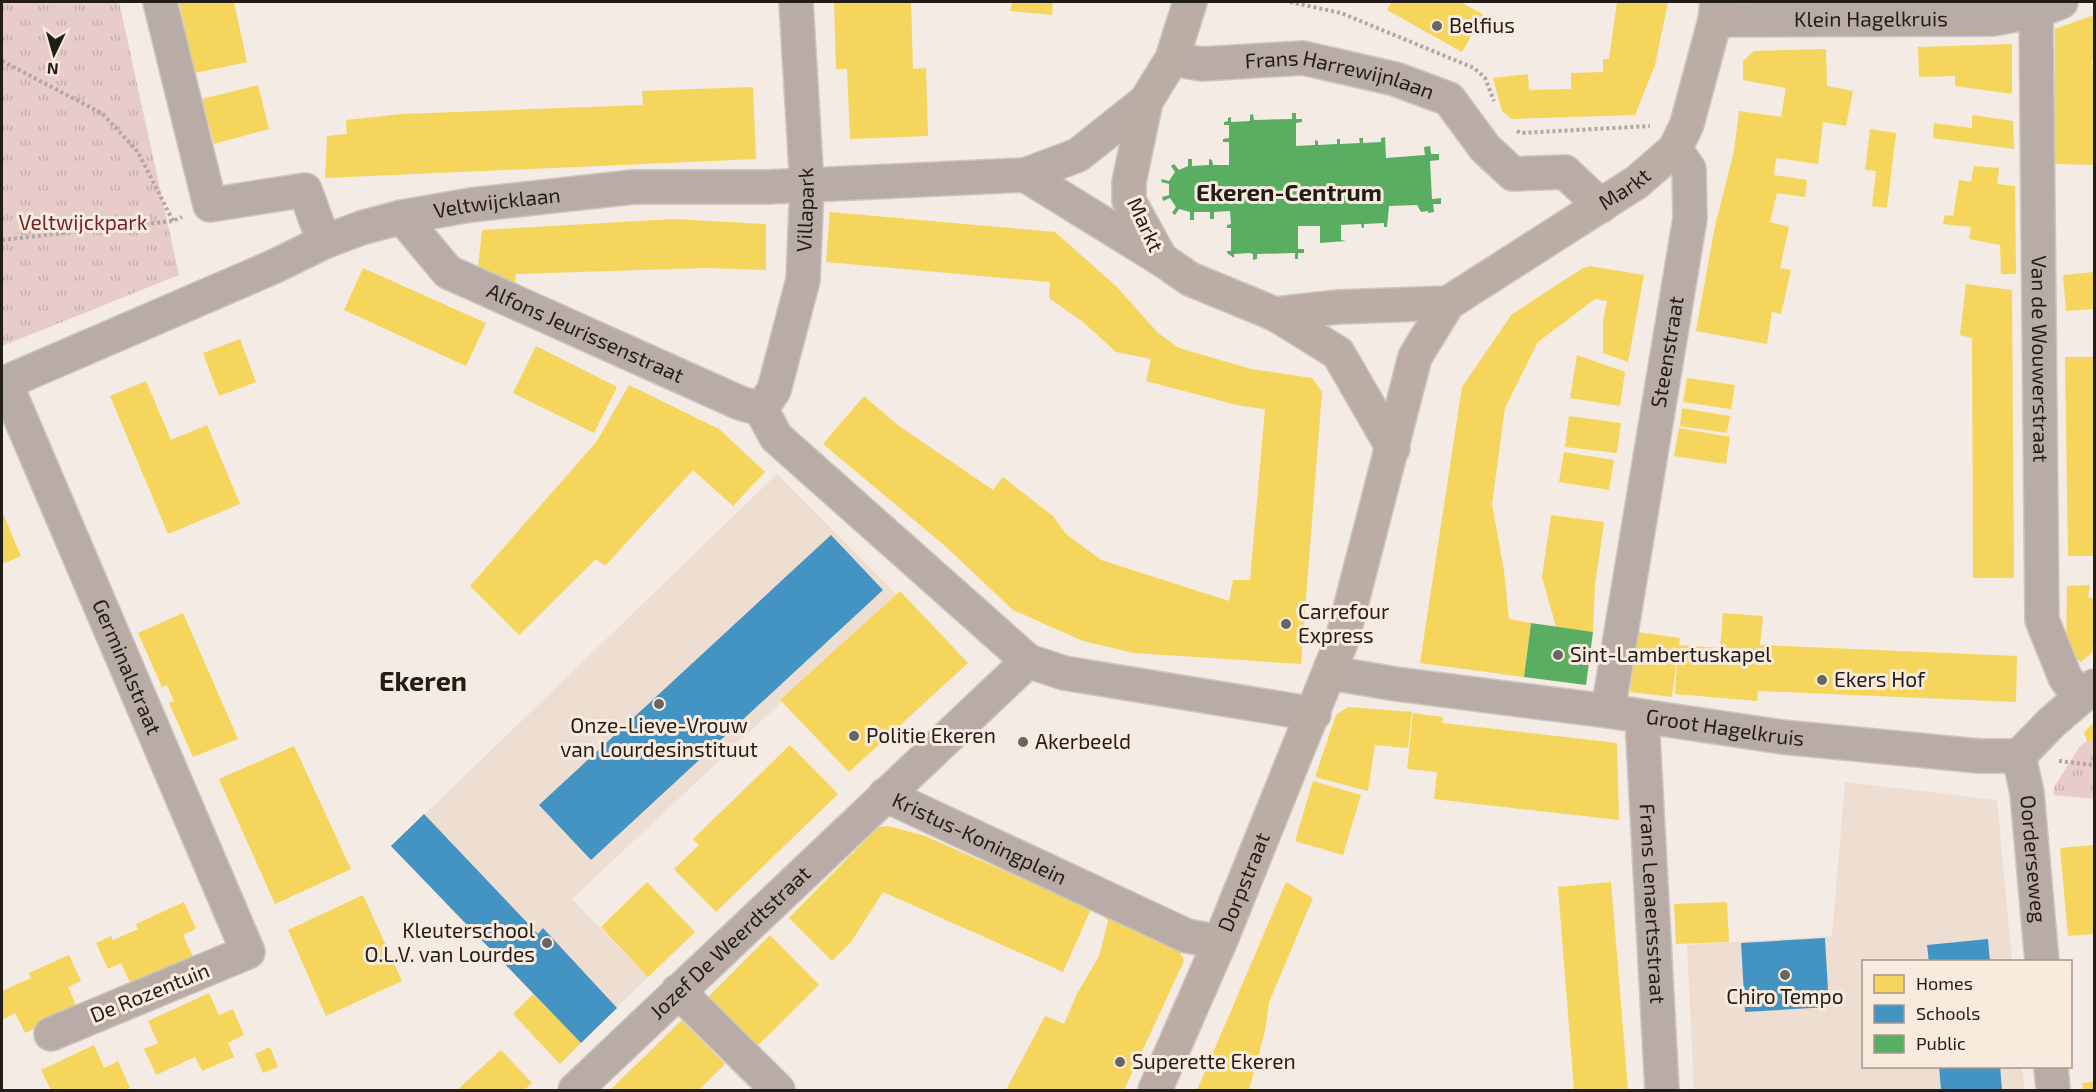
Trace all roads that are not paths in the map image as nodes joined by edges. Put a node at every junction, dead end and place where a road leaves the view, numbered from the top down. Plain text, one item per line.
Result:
1 (160, 2) edge
2 (796, 2) edge
3 (1190, 2) edge
4 (2049, 6) edge
5 (1716, 11) edge
6 (1172, 59) junction
7 (1146, 101) junction
8 (1681, 136) junction
9 (1025, 175) junction
10 (807, 186) junction
11 (1601, 206) junction
12 (402, 217) junction
13 (324, 242) junction
14 (1161, 259) junction
15 (1448, 303) junction
16 (1275, 314) junction
17 (3, 383) edge
18 (768, 423) junction
19 (1393, 448) junction
20 (1028, 661) junction
21 (1330, 673) junction
22 (2087, 692) edge
23 (1608, 711) junction
24 (1314, 714) junction
25 (1642, 718) junction
26 (2019, 756) junction
27 (885, 795) junction
28 (1220, 942) junction
29 (248, 952) joint
30 (2042, 960) edge
31 (678, 991) junction
32 (51, 1034) dead end
33 (2051, 1068) edge
34 (575, 1090) edge
35 (778, 1090) edge
36 (1155, 1090) edge
37 (1662, 1090) edge
38 (2053, 1090) edge

1 - 13 street
2 - 10 street, Villapark
3 - 6 main road, Markt
4 - 5 street, Klein Hagelkruis
4 - 22 street, Van de Wouwerstraat
5 - 8 main road
6 - 7 main road, Markt
6 - 11 street, Frans Harrewijnlaan
7 - 9 street, Veltwijcklaan
7 - 14 main road, Markt
8 - 11 main road, Markt
8 - 23 street, Steenstraat
9 - 10 street, Veltwijcklaan
9 - 14 street
10 - 12 street, Veltwijcklaan
10 - 18 street, Villapark
11 - 15 main road, Markt
12 - 13 street, Veltwijcklaan
12 - 18 street, Alfons Jeurissenstraat
13 - 17 street, Veltwijcklaan
14 - 16 main road, Markt
15 - 16 main road, Markt
15 - 19 main road, Markt
16 - 19 main road, Markt
17 - 29 street, Germinalstraat
18 - 20 street
19 - 21 main road, Markt
20 - 24 street
20 - 27 street, Kristus-Koningplein
21 - 23 street, Groot Hagelkruis
21 - 24 main road, Dorpstraat
22 - 26 street
23 - 25 street, Groot Hagelkruis
24 - 28 main road, Dorpstraat
25 - 26 street, Groot Hagelkruis
25 - 37 street, Frans Lenaertsstraat
26 - 30 street, Oorderseweg
27 - 28 street, Kristus-Koningplein
27 - 31 street, Jozef De Weerdtstraat
28 - 36 main road, Dorpstraat
29 - 32 street, De Rozentuin
31 - 34 street, Jozef De Weerdtstraat
31 - 35 street
33 - 38 street

